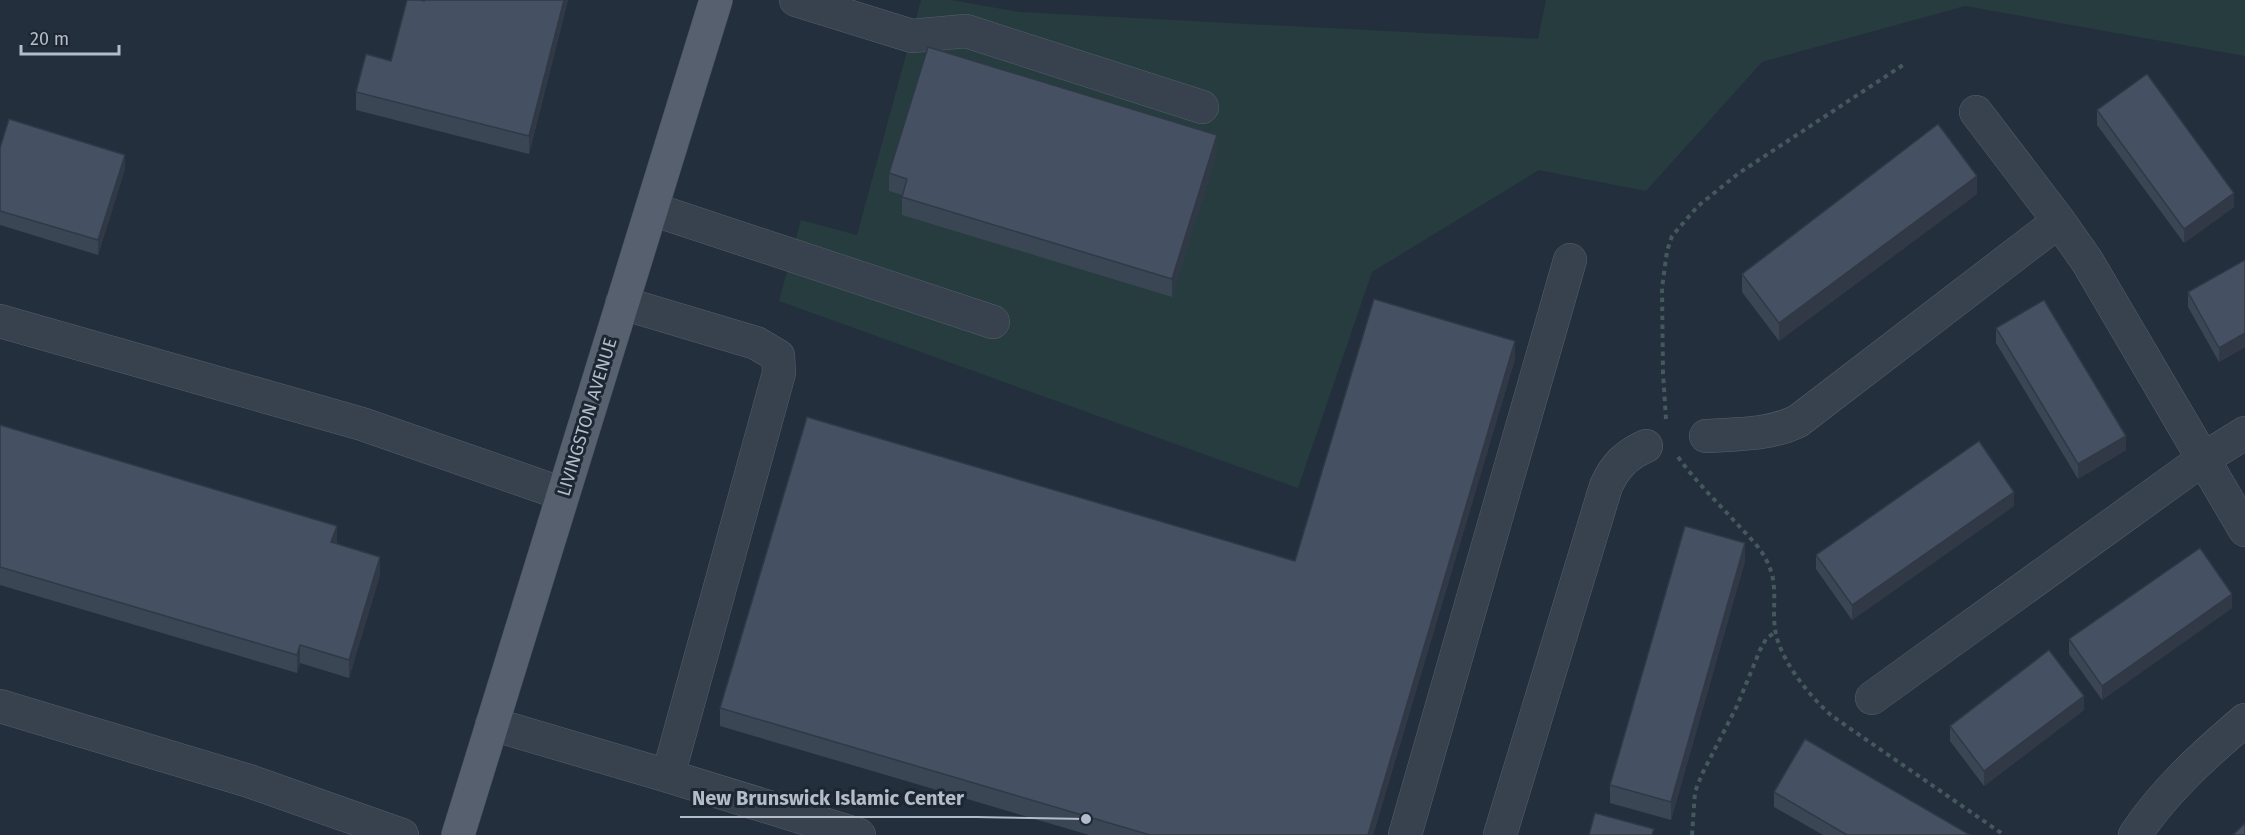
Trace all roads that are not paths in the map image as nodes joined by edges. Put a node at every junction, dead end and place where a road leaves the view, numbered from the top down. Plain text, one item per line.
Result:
1 (716, 0) edge
2 (796, 0) edge
3 (1202, 107) dead end
4 (1976, 112) dead end
5 (652, 209) junction
6 (2059, 221) junction
7 (1570, 260) dead end
8 (622, 303) junction
9 (0, 321) edge
10 (993, 322) dead end
11 (2245, 433) edge
12 (1706, 436) dead end
13 (1646, 446) dead end
14 (2203, 459) junction
15 (563, 494) junction
16 (2245, 530) edge
17 (1872, 698) dead end
18 (0, 706) edge
19 (2245, 720) edge
20 (492, 724) junction
21 (668, 776) junction
22 (402, 835) edge
23 (458, 835) edge
24 (859, 835) edge
25 (1405, 835) edge
26 (1500, 835) edge
27 (2134, 835) edge

1 - 5 main road, LIVINGSTON AVENUE
2 - 3 street
4 - 6 street
5 - 8 main road, LIVINGSTON AVENUE
5 - 10 street
6 - 12 street
6 - 14 street
7 - 25 street
8 - 15 main road, LIVINGSTON AVENUE
8 - 21 street
9 - 15 street
11 - 14 street
13 - 26 street
14 - 16 street
14 - 17 street
15 - 20 main road, LIVINGSTON AVENUE
18 - 22 street
19 - 27 street
20 - 21 street
20 - 23 main road, LIVINGSTON AVENUE
21 - 24 street

